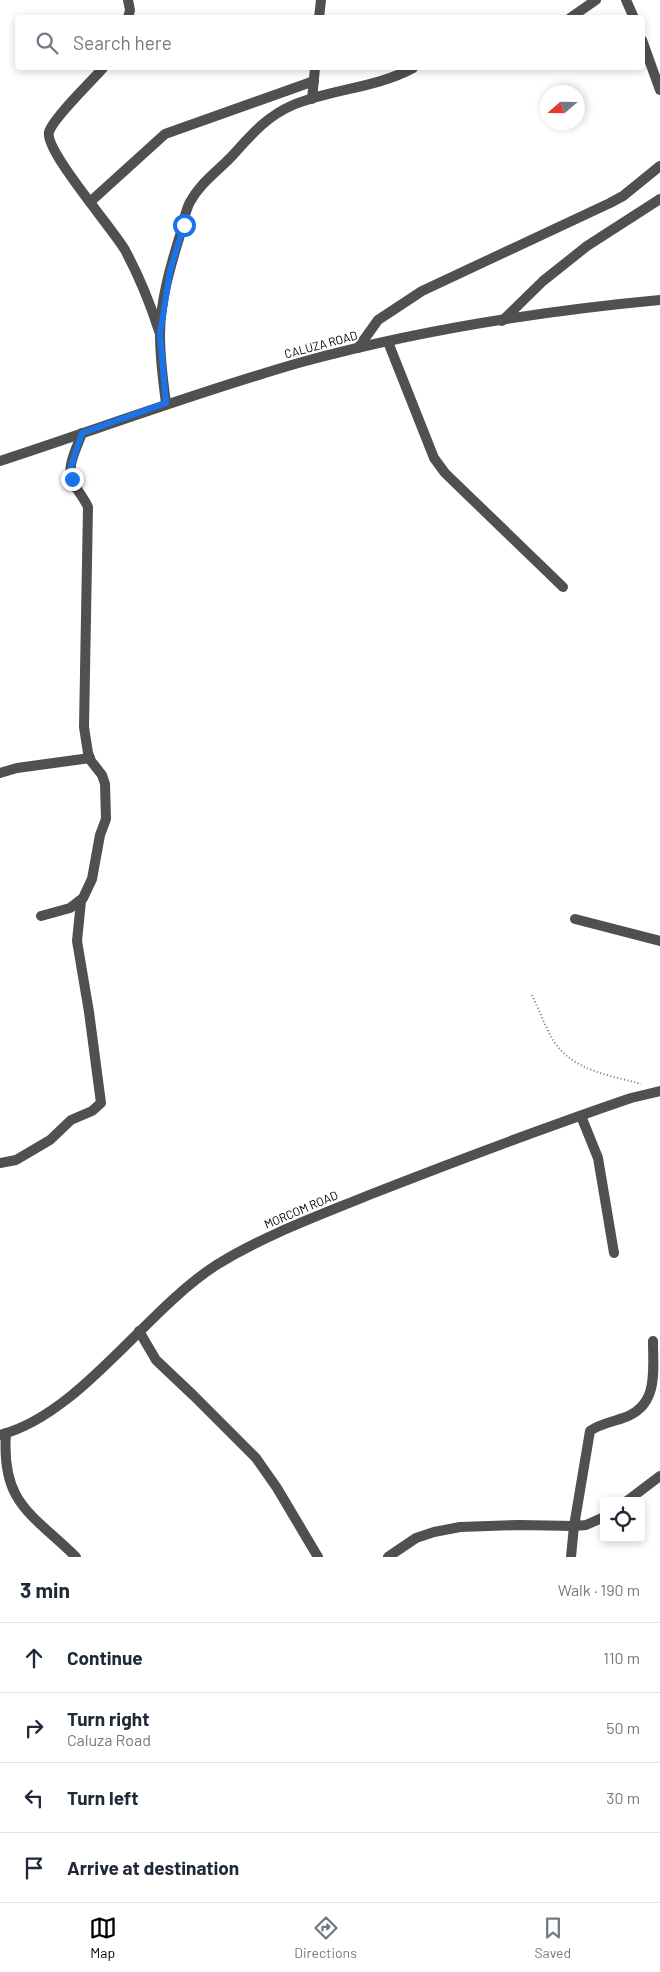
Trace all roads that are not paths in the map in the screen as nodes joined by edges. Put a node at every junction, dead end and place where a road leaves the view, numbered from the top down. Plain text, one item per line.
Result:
1 (128, 0) edge
2 (321, 0) edge
3 (596, 0) edge
4 (626, 0) edge
5 (129, 15) edge
6 (319, 15) edge
7 (574, 15) edge
8 (633, 15) edge
9 (645, 48) edge
10 (101, 70) edge
11 (315, 70) edge
12 (408, 70) edge
13 (314, 81) junction
14 (660, 90) edge
15 (312, 99) junction
16 (660, 166) edge
17 (660, 199) edge
18 (90, 202) junction
19 (660, 300) edge
20 (502, 321) junction
21 (160, 334) junction
22 (388, 342) junction
23 (358, 348) junction
24 (166, 403) junction
25 (82, 433) junction
26 (0, 461) edge
27 (563, 587) dead end
28 (90, 758) junction
29 (0, 773) edge
30 (81, 901) junction
31 (41, 916) dead end
32 (575, 918) dead end
33 (660, 941) edge
34 (660, 1091) edge
35 (581, 1116) junction
36 (0, 1163) edge
37 (614, 1252) dead end
38 (139, 1331) junction
39 (653, 1341) dead end
40 (3, 1434) edge
41 (660, 1476) edge
42 (632, 1497) edge
43 (600, 1519) edge
44 (574, 1526) junction
45 (316, 1553) edge
46 (76, 1557) edge
47 (327, 1557) edge
48 (388, 1557) edge
49 (571, 1557) edge

1 - 5 street
2 - 6 street
3 - 7 street
4 - 8 street
9 - 14 street
10 - 18 street
11 - 13 street
12 - 15 street
13 - 15 street
13 - 18 street
15 - 21 street
16 - 23 street
17 - 20 street
18 - 21 street
19 - 20 street, CALUZA ROAD
20 - 22 street, CALUZA ROAD
21 - 24 street
22 - 23 street, CALUZA ROAD
22 - 27 street
23 - 24 street, CALUZA ROAD
24 - 25 street, CALUZA ROAD
25 - 26 street, CALUZA ROAD
25 - 28 street
28 - 29 street
28 - 30 street
30 - 31 street
30 - 36 street
32 - 33 street
34 - 35 street, MORCOM ROAD
35 - 37 street
35 - 38 street, MORCOM ROAD
38 - 40 street, MORCOM ROAD
38 - 45 street
39 - 44 street
40 - 46 street
41 - 42 street
43 - 44 street
44 - 48 street
44 - 49 street
45 - 47 street

